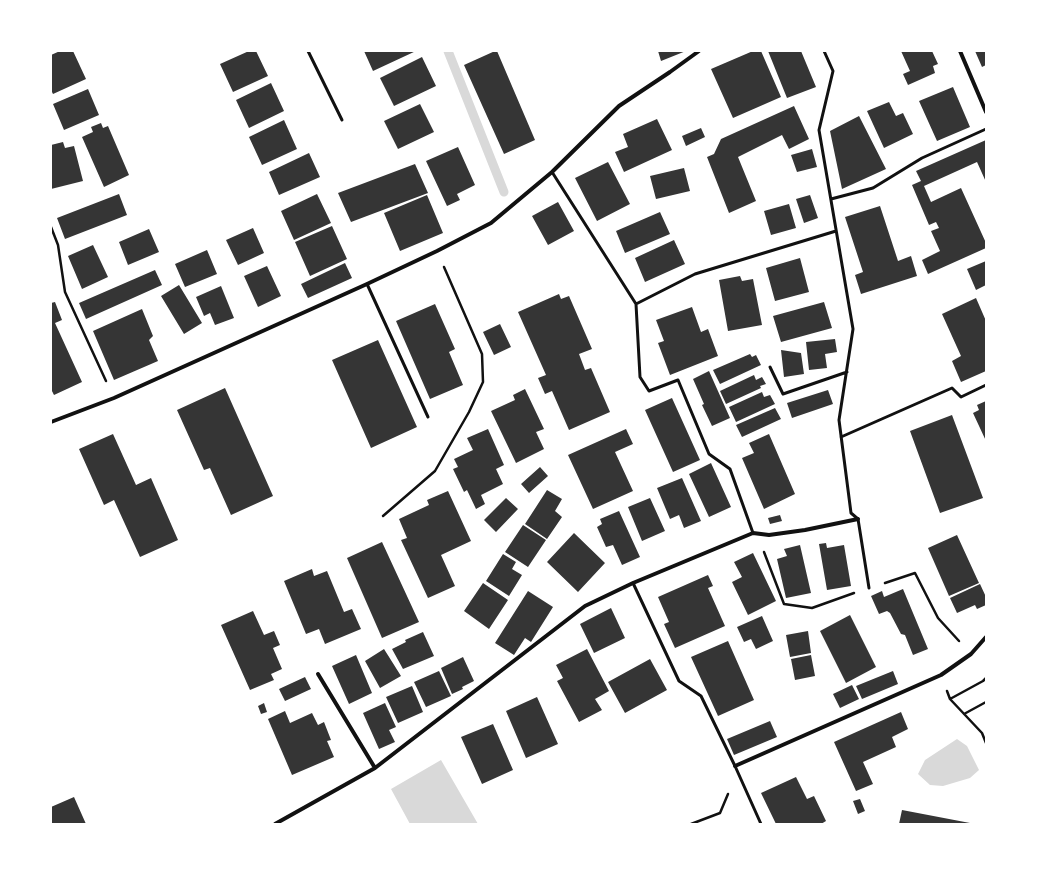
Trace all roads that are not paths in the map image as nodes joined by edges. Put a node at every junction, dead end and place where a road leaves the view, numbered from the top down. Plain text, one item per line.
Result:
1 (308, 51) edge
2 (699, 51) edge
3 (824, 51) edge
4 (960, 51) edge
5 (986, 112) edge
6 (342, 120) dead end
7 (986, 128) edge
8 (552, 172) junction
9 (831, 199) junction
10 (836, 231) junction
11 (367, 284) junction
12 (636, 304) junction
13 (770, 367) dead end
14 (847, 372) junction
15 (986, 385) edge
16 (428, 417) dead end
17 (51, 422) edge
18 (841, 437) junction
19 (858, 519) junction
20 (752, 533) junction
21 (633, 584) junction
22 (868, 588) dead end
23 (986, 637) edge
24 (318, 674) dead end
25 (735, 766) junction
26 (375, 768) junction
27 (275, 824) edge
28 (761, 824) edge

1 - 6 lane
2 - 8 street
3 - 9 lane
4 - 5 street
7 - 9 lane
8 - 11 street
8 - 12 lane
9 - 10 lane
10 - 12 lane
10 - 14 lane
11 - 16 lane
11 - 17 street
12 - 20 lane
13 - 14 lane
14 - 18 lane
15 - 18 lane
18 - 19 lane
19 - 20 street
19 - 22 lane
20 - 21 street
21 - 25 lane
21 - 26 street
23 - 25 street
24 - 26 street
25 - 28 lane
26 - 27 street

